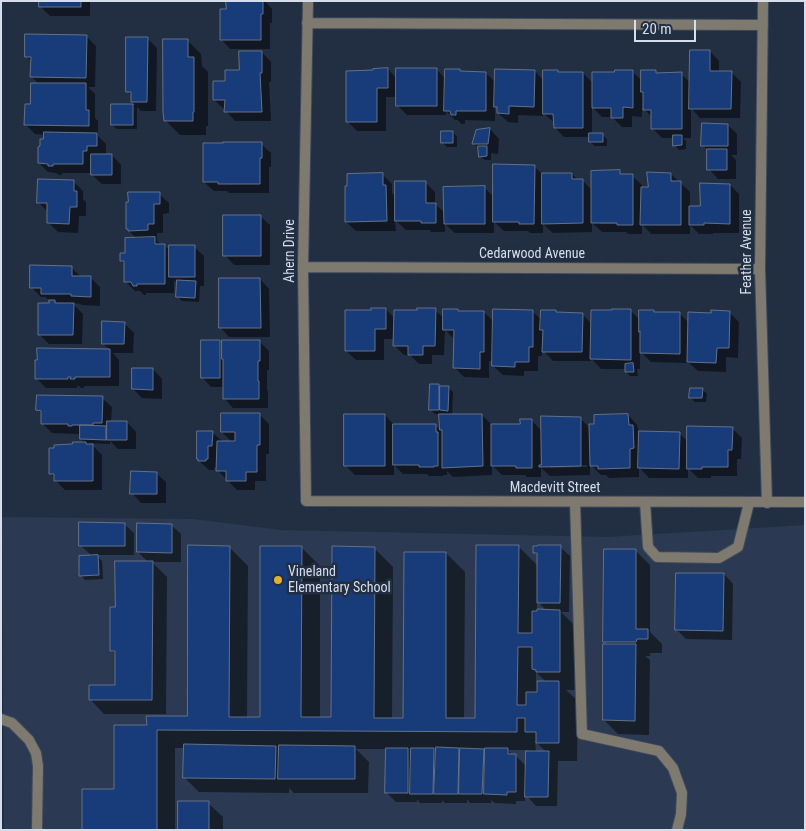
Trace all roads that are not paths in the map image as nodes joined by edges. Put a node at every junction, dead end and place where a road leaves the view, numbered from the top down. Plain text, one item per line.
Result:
1 (308, 1) edge
2 (763, 1) edge
3 (307, 23) junction
4 (763, 25) junction
5 (303, 267) junction
6 (760, 268) junction
7 (306, 501) joint
8 (575, 502) junction
9 (644, 502) junction
10 (805, 502) edge
11 (748, 503) junction
12 (767, 503) junction
13 (1, 719) edge
14 (37, 830) edge
15 (677, 830) edge

1 - 3 street, Ahern Drive
2 - 4 street, Feather Avenue
3 - 4 street
3 - 5 street, Ahern Drive
4 - 6 street, Feather Avenue
5 - 6 street, Cedarwood Avenue
5 - 7 street, Ahern Drive
6 - 12 street, Feather Avenue
7 - 8 street, Macdevitt Street
8 - 9 street, Macdevitt Street
8 - 15 street
9 - 11 street, Macdevitt Street
9 - 11 street
10 - 12 street, Macdevitt Street
11 - 12 street, Macdevitt Street
13 - 14 street

